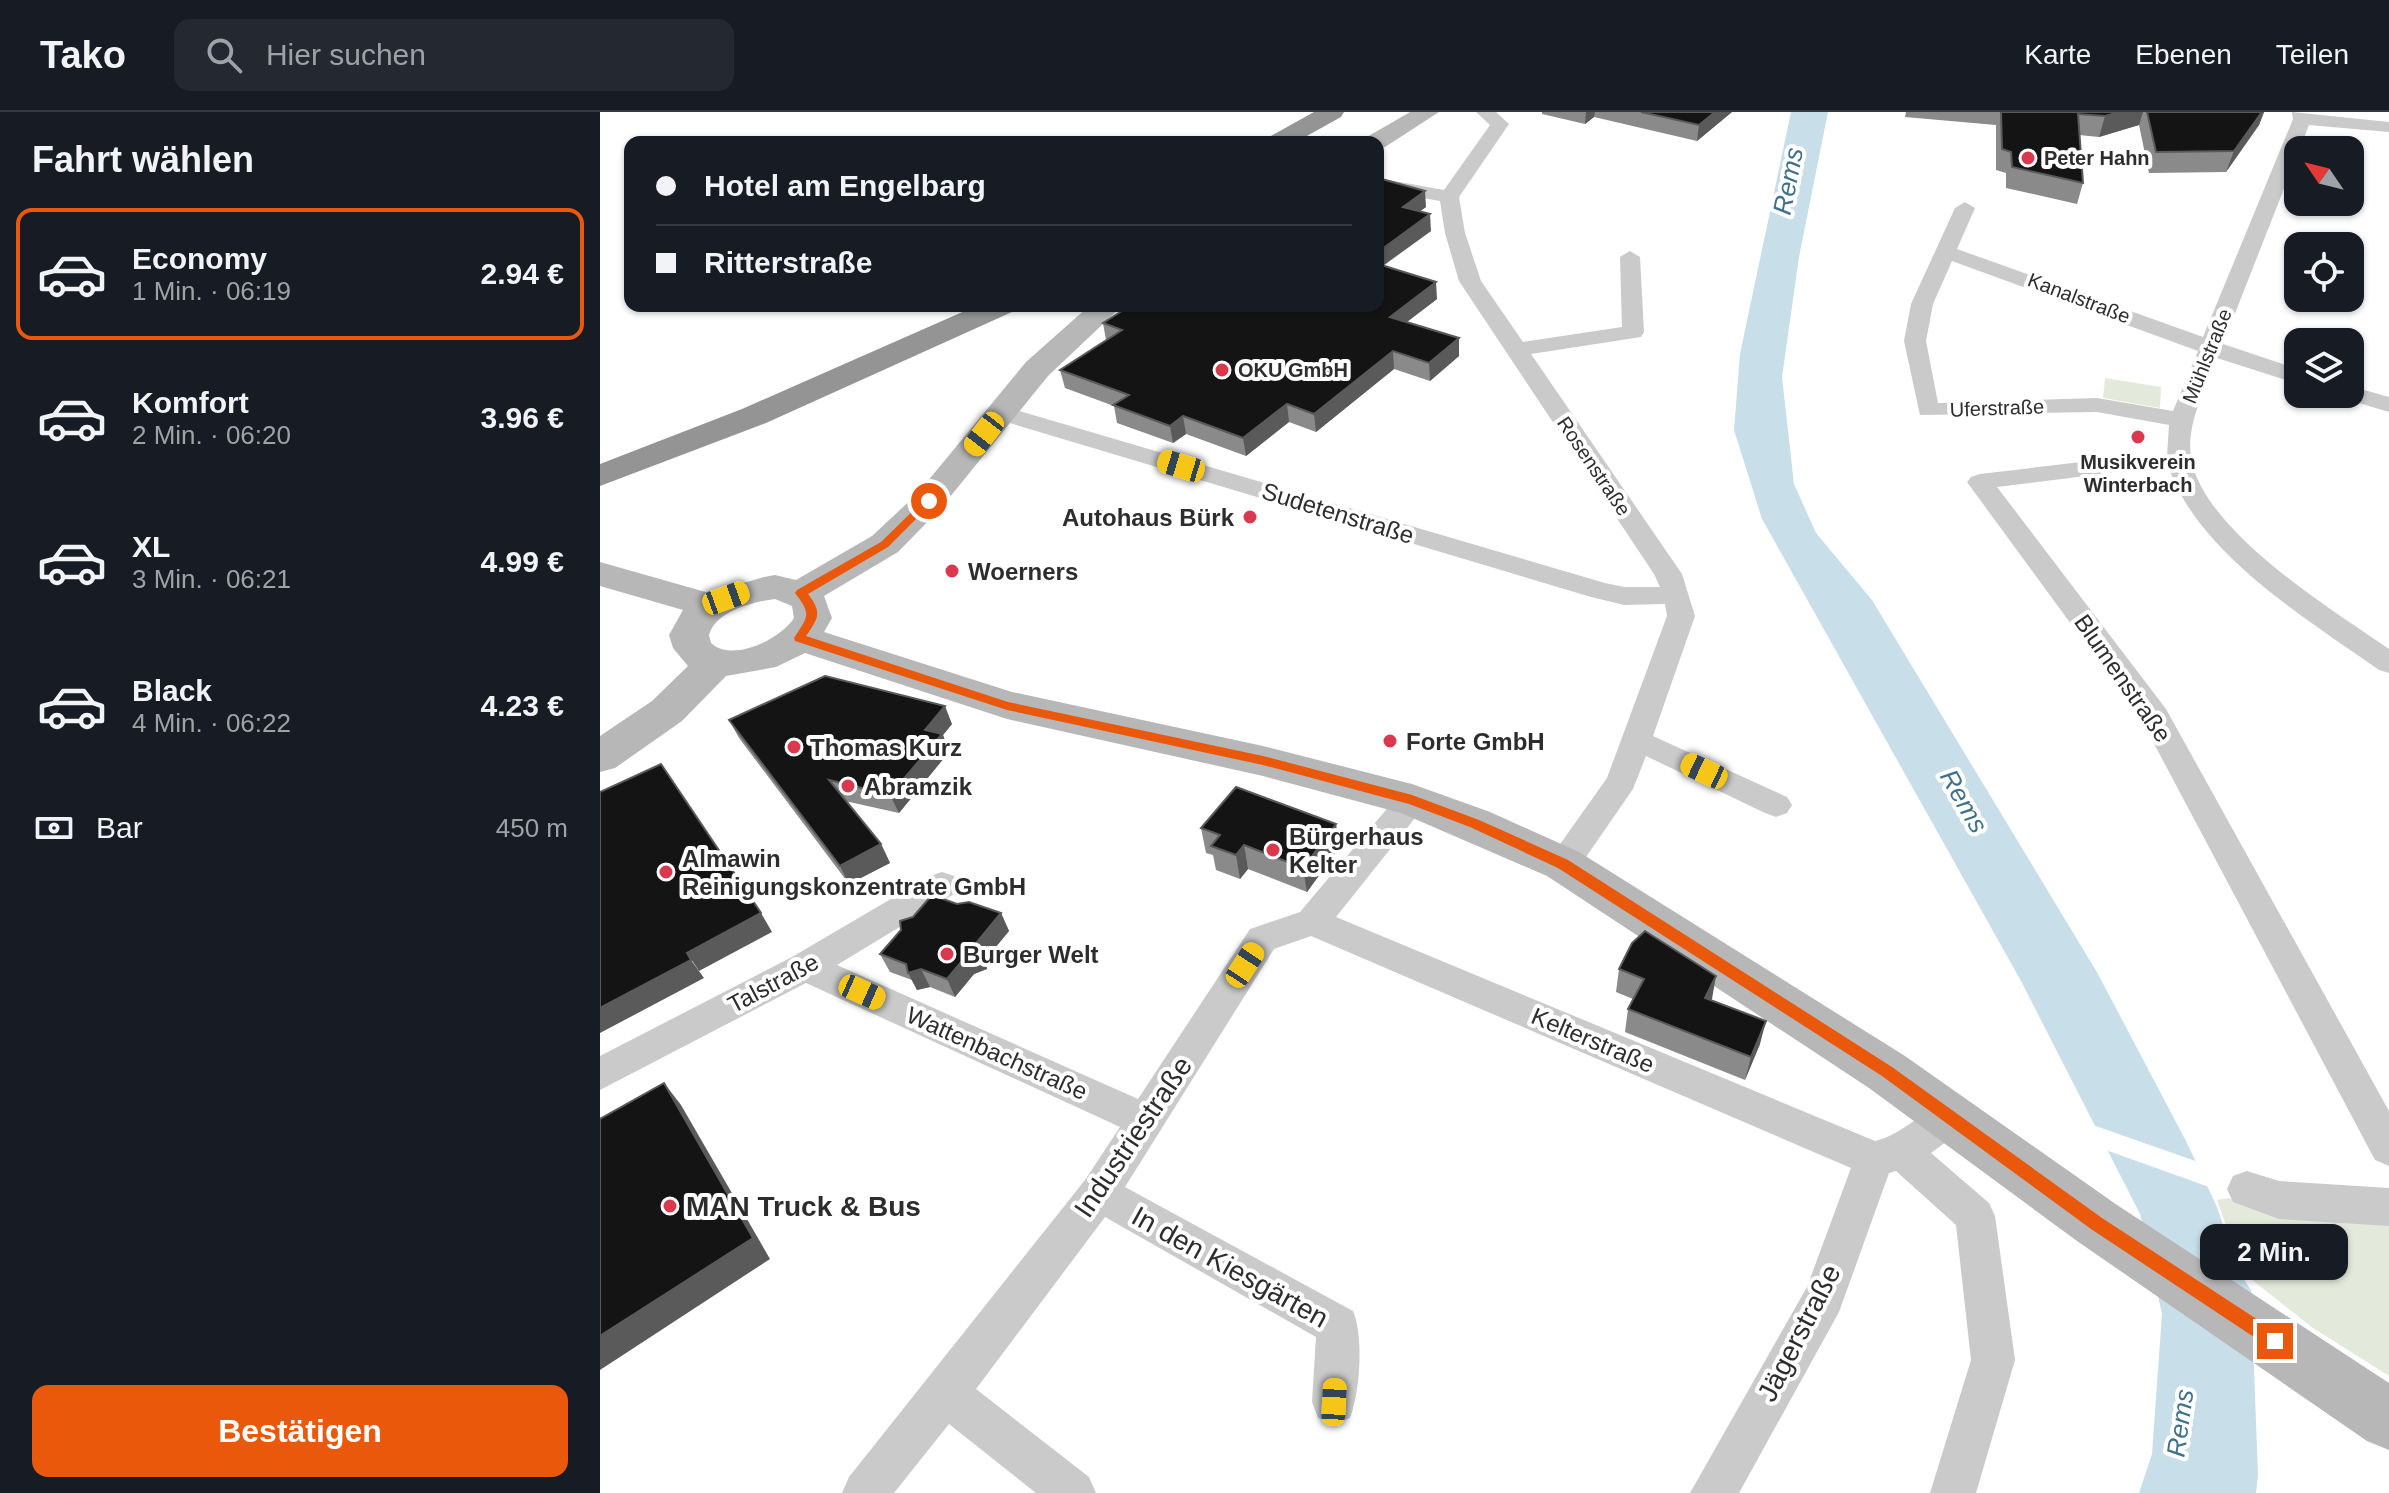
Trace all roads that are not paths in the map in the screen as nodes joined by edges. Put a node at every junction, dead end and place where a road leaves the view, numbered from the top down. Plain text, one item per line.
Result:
1 (1427, 112) edge
2 (1485, 112) edge
3 (1341, 116) edge
4 (2301, 116) edge
5 (2389, 127) edge
6 (1293, 136) edge
7 (1316, 136) edge
8 (1384, 137) edge
9 (1384, 185) edge
10 (1449, 197) junction
11 (1965, 208) dead end
12 (1946, 252) junction
13 (1630, 257) dead end
14 (947, 312) edge
15 (988, 312) edge
16 (1100, 312) edge
17 (1516, 350) junction
18 (2210, 350) junction
19 (2284, 373) edge
20 (2364, 397) edge
21 (2389, 405) edge
22 (1001, 413) junction
23 (2181, 420) junction
24 (600, 456) edge
25 (650, 457) junction
26 (2180, 464) junction
27 (600, 476) edge
28 (600, 484) edge
29 (600, 574) edge
30 (801, 593) junction
31 (1677, 595) junction
32 (712, 606) junction
33 (799, 638) junction
34 (717, 661) junction
35 (2389, 663) edge
36 (1636, 743) junction
37 (600, 757) edge
38 (1412, 800) junction
39 (1776, 805) dead end
40 (1563, 864) junction
41 (942, 885) dead end
42 (1312, 922) junction
43 (805, 967) junction
44 (600, 1074) edge
45 (1950, 1117) junction
46 (1145, 1120) junction
47 (2389, 1148) edge
48 (1888, 1156) junction
49 (2247, 1189) dead end
50 (1099, 1193) junction
51 (2389, 1207) edge
52 (946, 1393) junction
53 (1334, 1402) dead end
54 (2389, 1419) edge
55 (865, 1493) edge
56 (1073, 1493) edge
57 (1713, 1493) edge
58 (1953, 1493) edge

1 - 8 main road
2 - 10 street
3 - 6 highway
3 - 7 highway
4 - 5 street
4 - 18 street, Mühlstraße
9 - 10 street
10 - 17 street, Rosenstraße
11 - 12 street, Uferstraße
12 - 18 street, Kanalstraße
12 - 23 street, Uferstraße
13 - 17 street
14 - 24 highway
15 - 25 highway
16 - 22 main road
17 - 31 street, Rosenstraße
18 - 19 street, Kanalstraße
18 - 23 street, Mühlstraße
20 - 21 street
22 - 30 main road
22 - 31 street, Sudetenstraße
23 - 26 street, Mühlstraße
25 - 27 highway
25 - 28 highway
26 - 35 street, Mühlstraße
26 - 47 street, Blumenstraße
29 - 32 main road
30 - 32 main road
30 - 33 main road
31 - 36 street
32 - 34 main road
33 - 34 main road
33 - 38 main road
34 - 37 main road
36 - 39 street
36 - 40 street
38 - 40 main road
38 - 42 street
40 - 45 main road
41 - 43 street, Talstraße
42 - 46 street, Industriestraße
42 - 48 street, Kelterstraße
43 - 44 street, Talstraße
43 - 46 street, Wattenbachstraße
45 - 48 street
45 - 54 main road
46 - 50 street, Industriestraße
48 - 57 street, Jägerstraße
48 - 58 street, Kelterstraße
49 - 51 street
50 - 52 street, Industriestraße
50 - 53 street, In den Kiesgärten
52 - 55 street, Industriestraße
52 - 56 street

